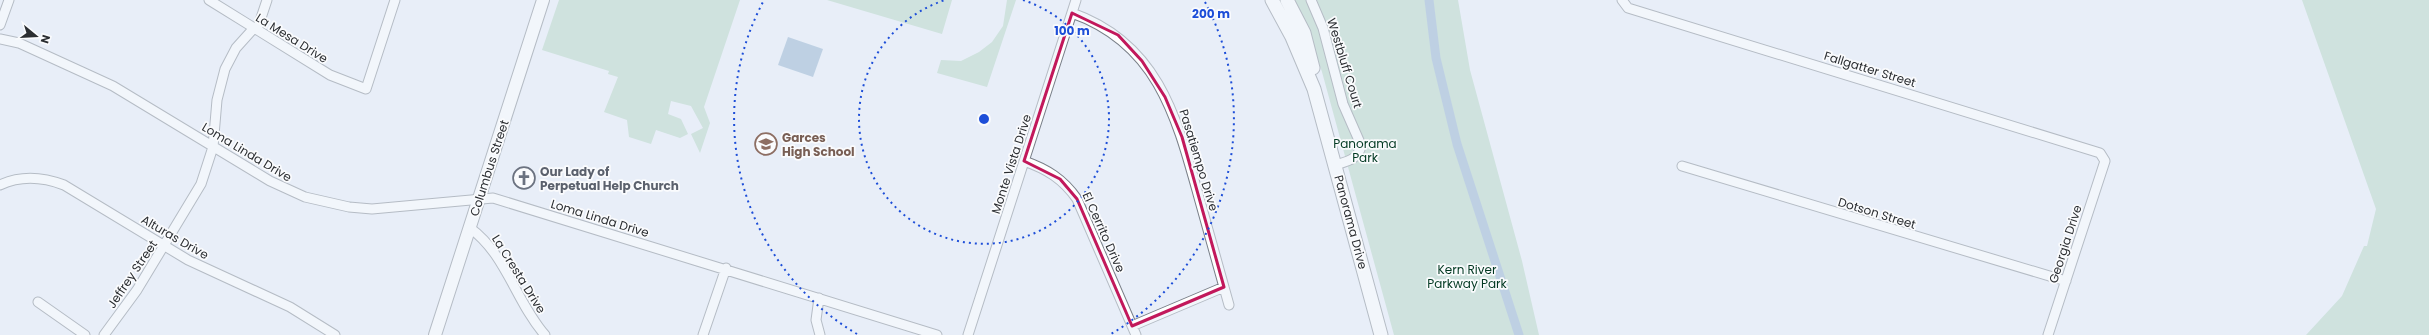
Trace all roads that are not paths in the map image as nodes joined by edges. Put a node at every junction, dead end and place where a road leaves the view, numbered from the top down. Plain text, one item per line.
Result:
1 (9, 0) edge
2 (209, 0) edge
3 (267, 0) edge
4 (395, 0) edge
5 (543, 0) edge
6 (1076, 0) edge
7 (1272, 0) edge
8 (1287, 0) edge
9 (1311, 0) edge
10 (1623, 2) edge
11 (1072, 13) junction
12 (0, 25) edge
13 (256, 29) junction
14 (2, 42) edge
15 (213, 146) junction
16 (1024, 161) junction
17 (1335, 161) junction
18 (2105, 161) joint
19 (1682, 166) dead end
20 (0, 185) edge
21 (480, 198) junction
22 (470, 228) junction
23 (165, 247) junction
24 (726, 268) junction
25 (2066, 281) junction
26 (1224, 287) junction
27 (818, 298) junction
28 (38, 302) dead end
29 (1229, 305) dead end
30 (1132, 326) junction
31 (85, 335) edge
32 (104, 335) edge
33 (335, 335) edge
34 (435, 335) edge
35 (545, 335) edge
36 (704, 335) edge
37 (820, 335) edge
38 (937, 335) edge
39 (968, 335) edge
40 (1136, 335) edge
41 (1381, 335) edge
42 (2048, 335) edge

1 - 12 street
2 - 13 street, La Mesa Drive
3 - 13 street, Jeffrey Street
4 - 13 street, La Mesa Drive
5 - 21 main road, Columbus Street
6 - 11 street, Monte Vista Drive
7 - 17 main road, Panorama Drive
8 - 17 main road
9 - 17 street, Westbluff Court
10 - 18 street, Fallgatter Street
11 - 16 street, Monte Vista Drive
11 - 26 street, Pasatiempo Drive
13 - 15 street, Jeffrey Street
14 - 15 street, Loma Linda Drive
15 - 21 street, Loma Linda Drive
15 - 23 street, Jeffrey Street
16 - 30 street, El Cerrito Drive
16 - 39 street, Monte Vista Drive
17 - 41 main road, Panorama Drive
18 - 25 street, Georgia Drive
19 - 25 street, Dotson Street
20 - 23 street, Alturas Drive
21 - 22 main road, Columbus Street
21 - 24 street, Loma Linda Drive
22 - 34 main road, Columbus Street
22 - 35 street, La Cresta Drive
23 - 32 street, Jeffrey Street
23 - 33 street, Alturas Drive
24 - 27 street, Loma Linda Drive
24 - 36 street
25 - 42 street, Georgia Drive
26 - 29 street, Pasatiempo Drive
26 - 30 street
27 - 37 street
27 - 38 street, Loma Linda Drive
28 - 31 street
30 - 40 street, El Cerrito Drive

